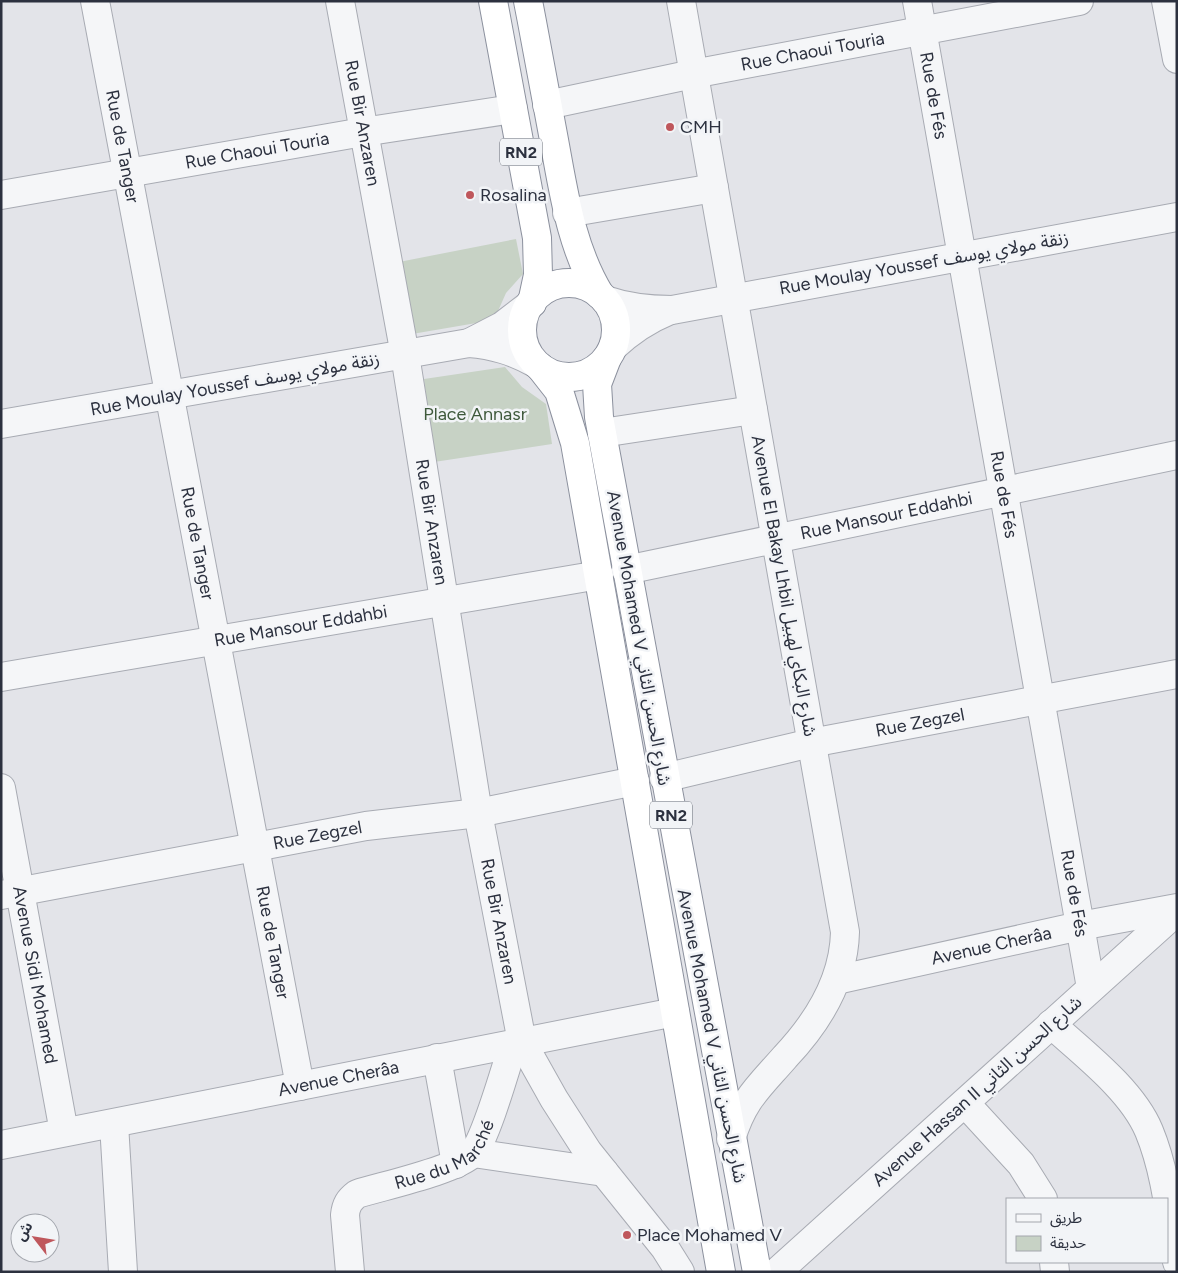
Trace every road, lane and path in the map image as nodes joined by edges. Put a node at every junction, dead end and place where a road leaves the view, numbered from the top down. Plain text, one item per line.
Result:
1 (95, 1) edge
2 (340, 1) edge
3 (493, 1) edge
4 (528, 1) edge
5 (681, 1) edge
6 (918, 1) edge
7 (1078, 1) edge
8 (1166, 1) edge
9 (923, 30) junction
10 (1177, 59) edge
11 (693, 74) junction
12 (548, 105) junction
13 (513, 109) junction
14 (363, 132) junction
15 (127, 173) junction
16 (714, 188) junction
17 (1, 195) edge
18 (567, 213) junction
19 (1177, 217) edge
20 (962, 256) junction
21 (603, 298) junction
22 (733, 298) junction
23 (532, 303) junction
24 (672, 310) junction
25 (469, 343) junction
26 (610, 352) junction
27 (404, 355) junction
28 (538, 365) junction
29 (169, 396) junction
30 (753, 410) junction
31 (1, 424) edge
32 (602, 433) junction
33 (1177, 455) edge
34 (1003, 490) junction
35 (775, 538) junction
36 (626, 570) junction
37 (599, 575) junction
38 (443, 602) junction
39 (216, 640) junction
40 (1177, 674) edge
41 (1, 677) edge
42 (1040, 700) junction
43 (811, 743) junction
44 (664, 778) junction
45 (635, 781) junction
46 (1, 788) edge
47 (478, 813) junction
48 (255, 847) junction
49 (11, 893) edge
50 (1177, 909) edge
51 (1080, 926) junction
52 (836, 980) junction
53 (1091, 988) junction
54 (676, 1012) junction
55 (1052, 1024) junction
56 (518, 1044) junction
57 (437, 1058) junction
58 (300, 1086) junction
59 (964, 1103) junction
60 (114, 1124) junction
61 (64, 1132) junction
62 (731, 1139) junction
63 (1, 1145) edge
64 (464, 1158) junction
65 (604, 1172) junction
66 (1170, 1179) edge
67 (1042, 1198) edge
68 (1177, 1262) edge
69 (123, 1272) edge
70 (350, 1272) edge
71 (680, 1272) edge
72 (721, 1272) edge
73 (757, 1272) edge
74 (777, 1272) edge

1 - 15 street, Rue de Tanger
2 - 14 street, Rue Bir Anzaren
3 - 13 highway, Avenue Mohamed V شارع الحسن الثاني / RN2
4 - 12 highway, Avenue Mohamed V شارع الحسن الثاني / RN2
5 - 11 street, Avenue El Bakay Lhbil شارع البكاي لهبيل
6 - 9 street, Rue de Fés
7 - 9 street, Rue Chaoui Touria
8 - 10 street
9 - 11 street, Rue Chaoui Touria
9 - 20 street, Rue de Fés
11 - 12 street, Rue Chaoui Touria
11 - 16 street, Avenue El Bakay Lhbil شارع البكاي لهبيل
12 - 18 highway, Avenue Mohamed V شارع الحسن الثاني / RN2
13 - 14 street, Rue Chaoui Touria
13 - 23 highway, Avenue Mohamed V شارع الحسن الثاني / RN2
14 - 15 street, Rue Chaoui Touria
14 - 27 street, Rue Bir Anzaren
15 - 17 street, Rue Chaoui Touria
15 - 29 street, Rue de Tanger
16 - 18 street
16 - 22 street, Avenue El Bakay Lhbil شارع البكاي لهبيل
18 - 21 highway, Avenue Mohamed V شارع الحسن الثاني / RN2
19 - 20 street, Rue Moulay Youssef زنقة مولاي يوسف
20 - 22 street, Rue Moulay Youssef زنقة مولاي يوسف
20 - 34 street, Rue de Fés
21 - 23 highway, Avenue Mohamed V شارع الحسن الثاني / RN2
21 - 24 street
21 - 26 highway, Avenue Mohamed V شارع الحسن الثاني / RN2
22 - 24 street, Rue Moulay Youssef زنقة مولاي يوسف
22 - 30 street, Avenue El Bakay Lhbil شارع البكاي لهبيل
23 - 25 street
23 - 28 highway, Avenue Mohamed V شارع الحسن الثاني / RN2
24 - 26 street
25 - 27 street, Rue Moulay Youssef زنقة مولاي يوسف
25 - 28 street
26 - 28 highway
26 - 32 highway, Avenue Mohamed V شارع الحسن الثاني / RN2
27 - 29 street, Rue Moulay Youssef زنقة مولاي يوسف
27 - 38 street, Rue Bir Anzaren
28 - 37 highway, Avenue Mohamed V شارع الحسن الثاني / RN2
29 - 31 street, Rue Moulay Youssef زنقة مولاي يوسف
29 - 39 street, Rue de Tanger
30 - 32 street
30 - 35 street, Avenue El Bakay Lhbil شارع البكاي لهبيل
32 - 36 highway, Avenue Mohamed V شارع الحسن الثاني / RN2
33 - 34 street, Rue Mansour Eddahbi
34 - 35 street, Rue Mansour Eddahbi
34 - 42 street, Rue de Fés
35 - 36 street, Rue Mansour Eddahbi
35 - 43 street, Avenue El Bakay Lhbil شارع البكاي لهبيل
36 - 44 highway, Avenue Mohamed V شارع الحسن الثاني / RN2
37 - 38 street, Rue Mansour Eddahbi
37 - 45 highway, Avenue Mohamed V شارع الحسن الثاني / RN2
38 - 39 street, Rue Mansour Eddahbi
38 - 47 street, Rue Bir Anzaren
39 - 41 street, Rue Mansour Eddahbi
39 - 48 street, Rue de Tanger
40 - 42 street, Rue Zegzel
42 - 43 street, Rue Zegzel
42 - 51 street, Rue de Fés
43 - 44 street, Rue Zegzel
43 - 52 street, Avenue El Bakay Lhbil شارع البكاي لهبيل
44 - 62 highway, Avenue Mohamed V شارع الحسن الثاني / RN2
45 - 47 street, Rue Zegzel
45 - 54 highway, Avenue Mohamed V شارع الحسن الثاني / RN2
46 - 49 street, Avenue Sidi Mohamed
47 - 48 street, Rue Zegzel
47 - 56 street, Rue Bir Anzaren
48 - 49 street, Rue Zegzel
48 - 58 street, Rue de Tanger
49 - 61 street, Avenue Sidi Mohamed
50 - 51 street, Avenue Cherâa
50 - 53 street, Avenue Hassan II شارع الحسن الثاني
51 - 52 street, Avenue Cherâa
51 - 53 street, Rue de Fés
52 - 62 street, Avenue El Bakay Lhbil شارع البكاي لهبيل
53 - 55 street, Avenue Hassan II شارع الحسن الثاني
54 - 56 street, Avenue Cherâa
54 - 72 highway, Avenue Mohamed V شارع الحسن الثاني / RN2
55 - 59 street, Avenue Hassan II شارع الحسن الثاني
55 - 66 street
56 - 57 street, Avenue Cherâa
56 - 64 street, Rue du Marché
56 - 65 street
57 - 58 street, Avenue Cherâa
57 - 64 street
58 - 60 street, Avenue Cherâa
59 - 67 street
59 - 74 street, Avenue Hassan II شارع الحسن الثاني
60 - 61 street, Avenue Cherâa
60 - 69 street
61 - 63 street, Avenue Cherâa
62 - 73 highway, Avenue Mohamed V شارع الحسن الثاني / RN2
64 - 65 street
64 - 70 street, Rue du Marché
65 - 71 street
66 - 68 street

